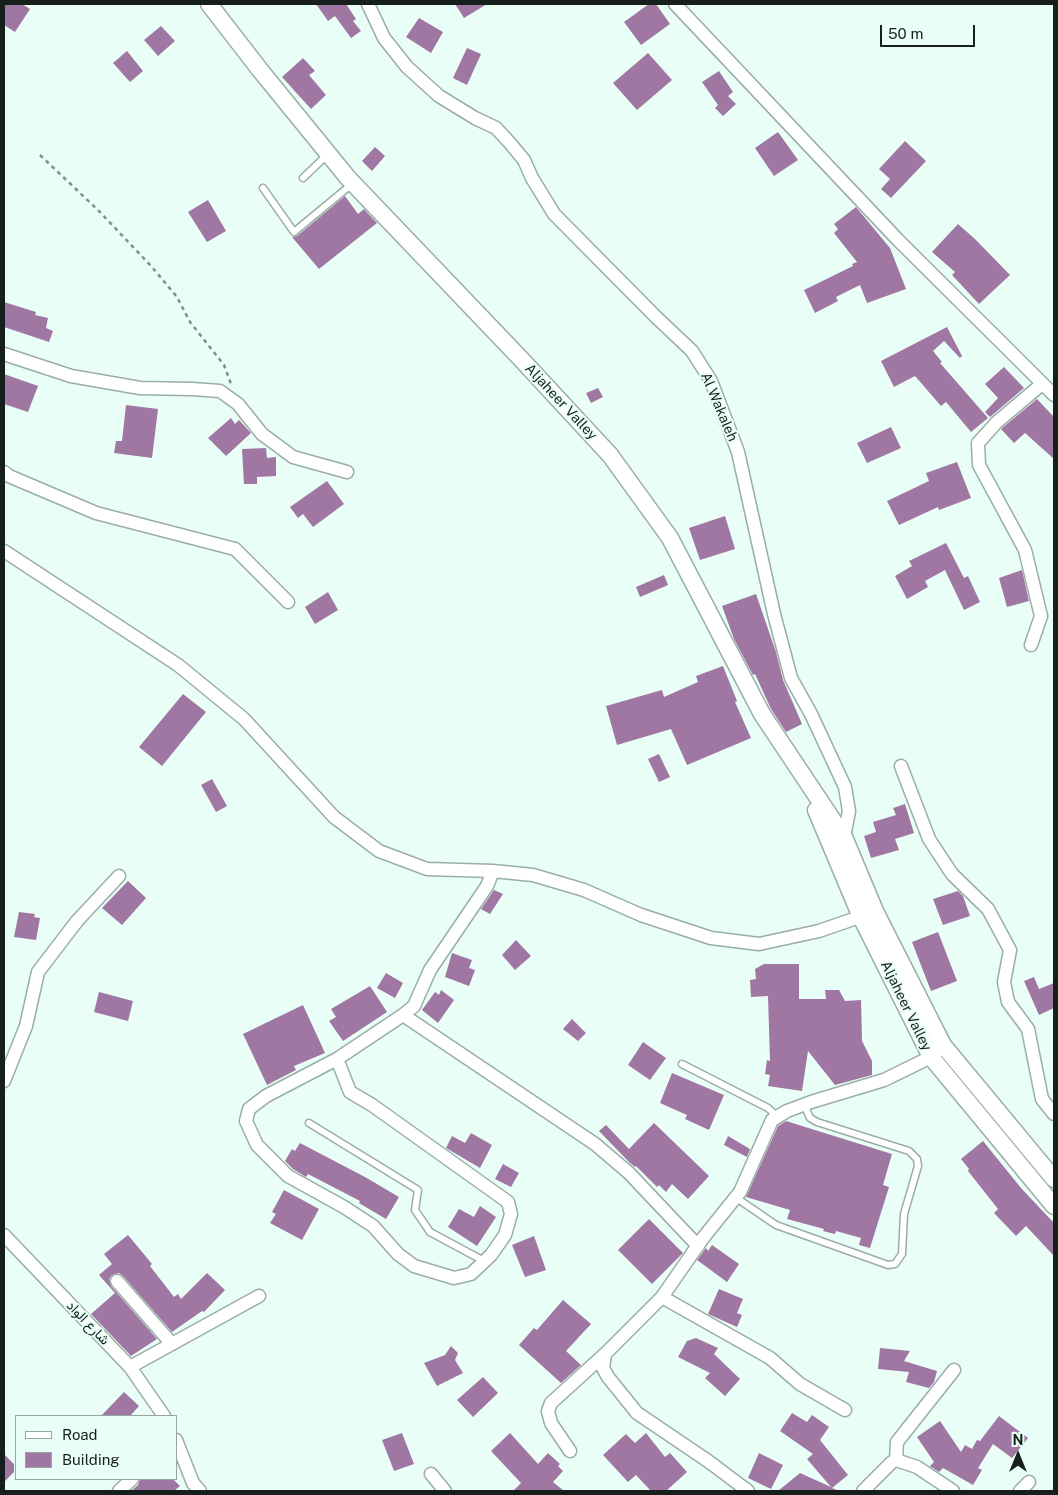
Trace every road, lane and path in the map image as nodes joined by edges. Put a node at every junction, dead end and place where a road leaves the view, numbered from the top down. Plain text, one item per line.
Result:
1 (209, 4) edge
2 (368, 4) edge
3 (675, 4) edge
4 (328, 154) junction
5 (40, 155) dead end
6 (302, 178) dead end
7 (353, 183) junction
8 (263, 188) dead end
9 (4, 354) edge
10 (1042, 384) junction
11 (1054, 395) edge
12 (238, 404) junction
13 (4, 472) edge
14 (347, 472) dead end
15 (4, 551) edge
16 (288, 602) dead end
17 (1031, 645) dead end
18 (901, 766) dead end
19 (803, 778) junction
20 (844, 838) junction
21 (493, 871) junction
22 (119, 876) dead end
23 (868, 914) junction
24 (403, 1015) junction
25 (937, 1051) junction
26 (337, 1059) junction
27 (682, 1064) dead end
28 (4, 1081) edge
29 (804, 1104) junction
30 (1054, 1114) edge
31 (778, 1117) junction
32 (309, 1124) dead end
33 (1054, 1179) edge
34 (736, 1197) junction
35 (1054, 1206) edge
36 (4, 1235) edge
37 (698, 1246) junction
38 (484, 1262) junction
39 (118, 1281) dead end
40 (259, 1296) dead end
41 (662, 1297) junction
42 (172, 1344) junction
43 (605, 1354) junction
44 (130, 1367) junction
45 (954, 1370) dead end
46 (845, 1410) dead end
47 (163, 1415) edge
48 (178, 1446) edge
49 (570, 1451) dead end
50 (896, 1460) junction
51 (430, 1474) dead end
52 (131, 1480) edge
53 (1030, 1482) dead end
54 (119, 1491) edge
55 (200, 1491) edge
56 (445, 1491) edge
57 (748, 1491) edge
58 (862, 1491) edge
59 (953, 1491) edge
60 (1020, 1491) edge

1 - 4 street, Aljaheer Valley
2 - 20 street, Al Wakaleh
3 - 10 street
4 - 6 lane
4 - 7 street, Aljaheer Valley
5 - 12 path
7 - 8 lane
7 - 19 street, Aljaheer Valley
9 - 12 street
10 - 11 street
10 - 17 street
12 - 14 street
13 - 16 street
15 - 21 street
18 - 30 street
19 - 20 street, Aljaheer Valley
19 - 23 street, Aljaheer Valley
20 - 23 street, Aljaheer Valley
21 - 23 street
21 - 24 street
22 - 28 street
23 - 25 street, Aljaheer Valley
24 - 26 street
24 - 37 street
25 - 29 street
25 - 33 street, Aljaheer Valley
25 - 35 street, Aljaheer Valley
26 - 38 street
26 - 38 street
27 - 31 lane
29 - 31 street
29 - 34 lane
31 - 34 street
32 - 38 lane
34 - 37 street
36 - 44 street, شارع الواد
37 - 41 street
39 - 42 street
40 - 42 street
41 - 43 street
41 - 46 street
42 - 44 street
43 - 49 street
43 - 57 street
44 - 47 street, شارع الواد
45 - 50 street
48 - 55 street
50 - 58 street
50 - 59 street
51 - 56 street
52 - 54 street
53 - 60 street

